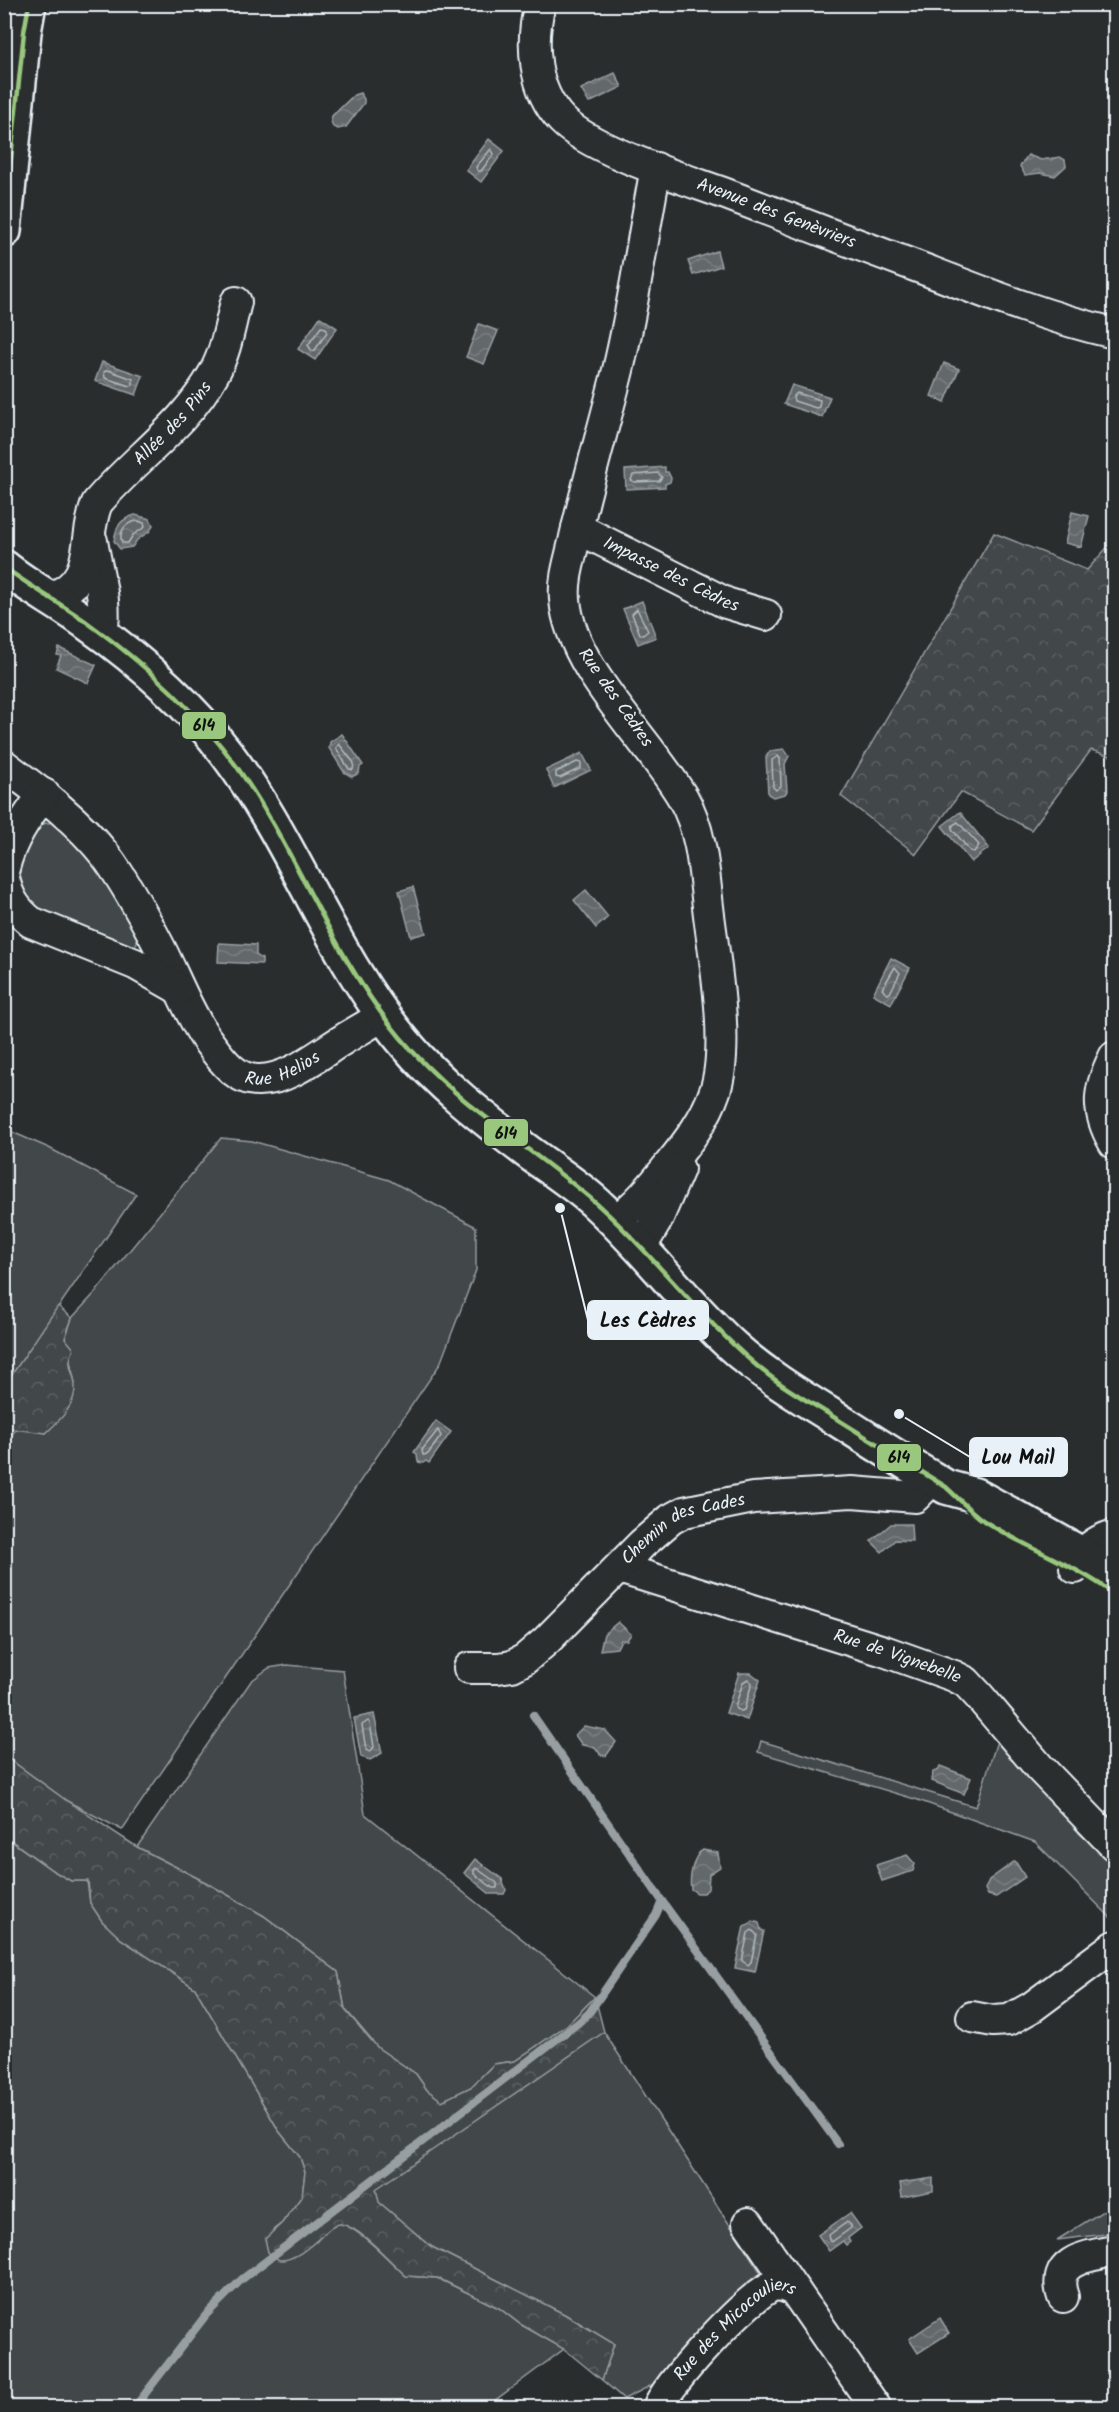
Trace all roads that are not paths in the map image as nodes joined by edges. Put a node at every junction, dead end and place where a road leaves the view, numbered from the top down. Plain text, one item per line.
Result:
1 (27, 4) edge
2 (540, 4) edge
3 (4, 10) edge
4 (4, 38) edge
5 (16, 112) junction
6 (656, 168) junction
7 (4, 231) edge
8 (236, 302) dead end
9 (1114, 333) edge
10 (577, 528) junction
11 (91, 532) junction
12 (4, 567) edge
13 (51, 598) junction
14 (766, 615) dead end
15 (102, 634) junction
16 (4, 765) edge
17 (44, 794) junction
18 (4, 868) edge
19 (4, 878) edge
20 (179, 989) junction
21 (383, 1015) junction
22 (1114, 1057) edge
23 (1114, 1143) edge
24 (685, 1146) junction
25 (615, 1221) junction
26 (641, 1247) junction
27 (940, 1483) junction
28 (1114, 1535) edge
29 (1079, 1561) junction
30 (619, 1569) junction
31 (1113, 1585) edge
32 (469, 1668) dead end
33 (1114, 1845) edge
34 (1114, 1946) edge
35 (972, 2017) dead end
36 (748, 2223) dead end
37 (1114, 2251) edge
38 (795, 2291) junction
39 (1063, 2297) dead end
40 (658, 2408) edge
41 (876, 2408) edge

1 - 3 street
1 - 5 street
2 - 6 street, Avenue des Genèvriers
4 - 5 street
5 - 7 street
6 - 9 street, Avenue des Genèvriers
6 - 10 street, Rue des Cèdres
8 - 11 street, Allée des Pins
10 - 14 street, Impasse des Cèdres
10 - 24 street, Rue des Cèdres
11 - 13 street, Allée des Pins
11 - 15 street, Allée des Pins
12 - 13 street
13 - 15 street
15 - 21 street
16 - 17 street, Rue Helios
17 - 18 street
17 - 20 street, Rue Helios
19 - 20 street
20 - 21 street, Rue Helios
21 - 25 street
22 - 23 street
24 - 25 street, Rue des Cèdres
24 - 26 street, Rue des Cèdres
25 - 26 street
26 - 27 street
27 - 29 street
27 - 30 street, Chemin des Cades
28 - 29 street
29 - 31 street
30 - 32 street, Chemin des Cades
30 - 33 street, Rue de Vignebelle
34 - 35 street
36 - 38 street
37 - 39 street
38 - 40 street, Rue des Micocouliers
38 - 41 street, Rue des Micocouliers

